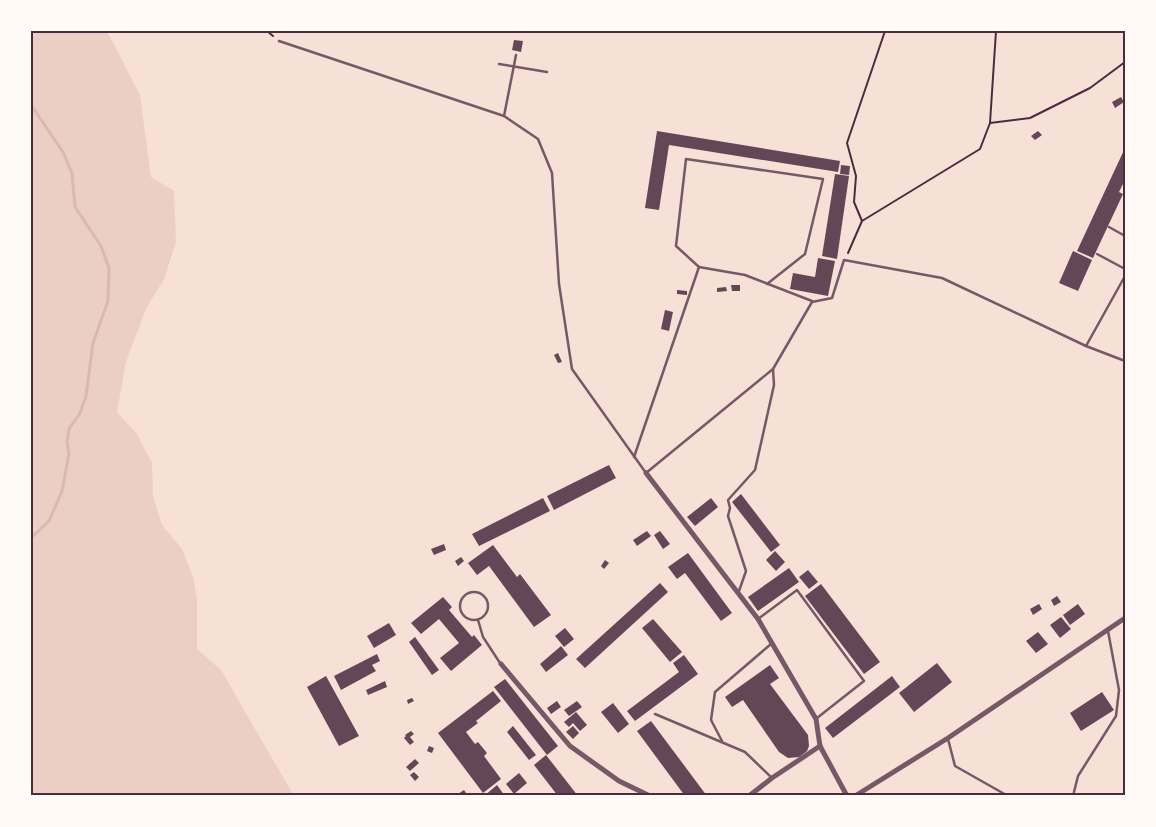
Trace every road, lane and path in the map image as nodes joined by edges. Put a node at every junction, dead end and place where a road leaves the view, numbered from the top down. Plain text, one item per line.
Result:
1 (885, 31) edge
2 (996, 31) edge
3 (279, 41) dead end
4 (516, 55) dead end
5 (1125, 62) edge
6 (499, 64) dead end
7 (514, 66) junction
8 (547, 72) dead end
9 (504, 116) junction
10 (990, 123) junction
11 (862, 221) junction
12 (1109, 227) dead end
13 (1125, 236) edge
14 (1097, 254) dead end
15 (844, 260) junction
16 (699, 267) junction
17 (1125, 269) edge
18 (1125, 276) edge
19 (767, 284) junction
20 (812, 302) junction
21 (1086, 346) junction
22 (1125, 361) edge
23 (773, 369) junction
24 (634, 458) junction
25 (646, 473) junction
26 (738, 591) junction
27 (1125, 618) edge
28 (758, 619) junction
29 (478, 620) junction
30 (1108, 630) junction
31 (772, 643) junction
32 (501, 664) joint
33 (655, 714) dead end
34 (816, 719) junction
35 (948, 738) junction
36 (723, 742) junction
37 (820, 746) junction
38 (772, 778) junction
39 (650, 796) edge
40 (749, 796) edge
41 (847, 796) edge
42 (854, 796) edge
43 (1008, 796) edge
44 (1073, 796) edge

1 - 11 path
2 - 10 path
3 - 9 lane
4 - 7 lane
5 - 10 path
6 - 7 lane
7 - 8 lane
7 - 9 lane
9 - 24 lane
10 - 11 path
11 - 15 path
12 - 13 lane
14 - 17 lane
15 - 20 lane
15 - 21 lane
16 - 19 lane
16 - 19 lane
16 - 24 lane
18 - 21 lane
19 - 20 lane
20 - 23 lane
21 - 22 lane
23 - 25 lane
23 - 26 lane
24 - 25 lane
25 - 26 street
26 - 28 street
27 - 30 street
28 - 31 street
28 - 34 lane
29 - 29 lane
29 - 32 lane
30 - 35 street
30 - 44 lane
31 - 34 street
31 - 36 lane
32 - 39 street
33 - 36 lane
34 - 37 street
35 - 42 street
35 - 43 lane
36 - 38 lane
37 - 38 street
37 - 41 street
38 - 40 street

